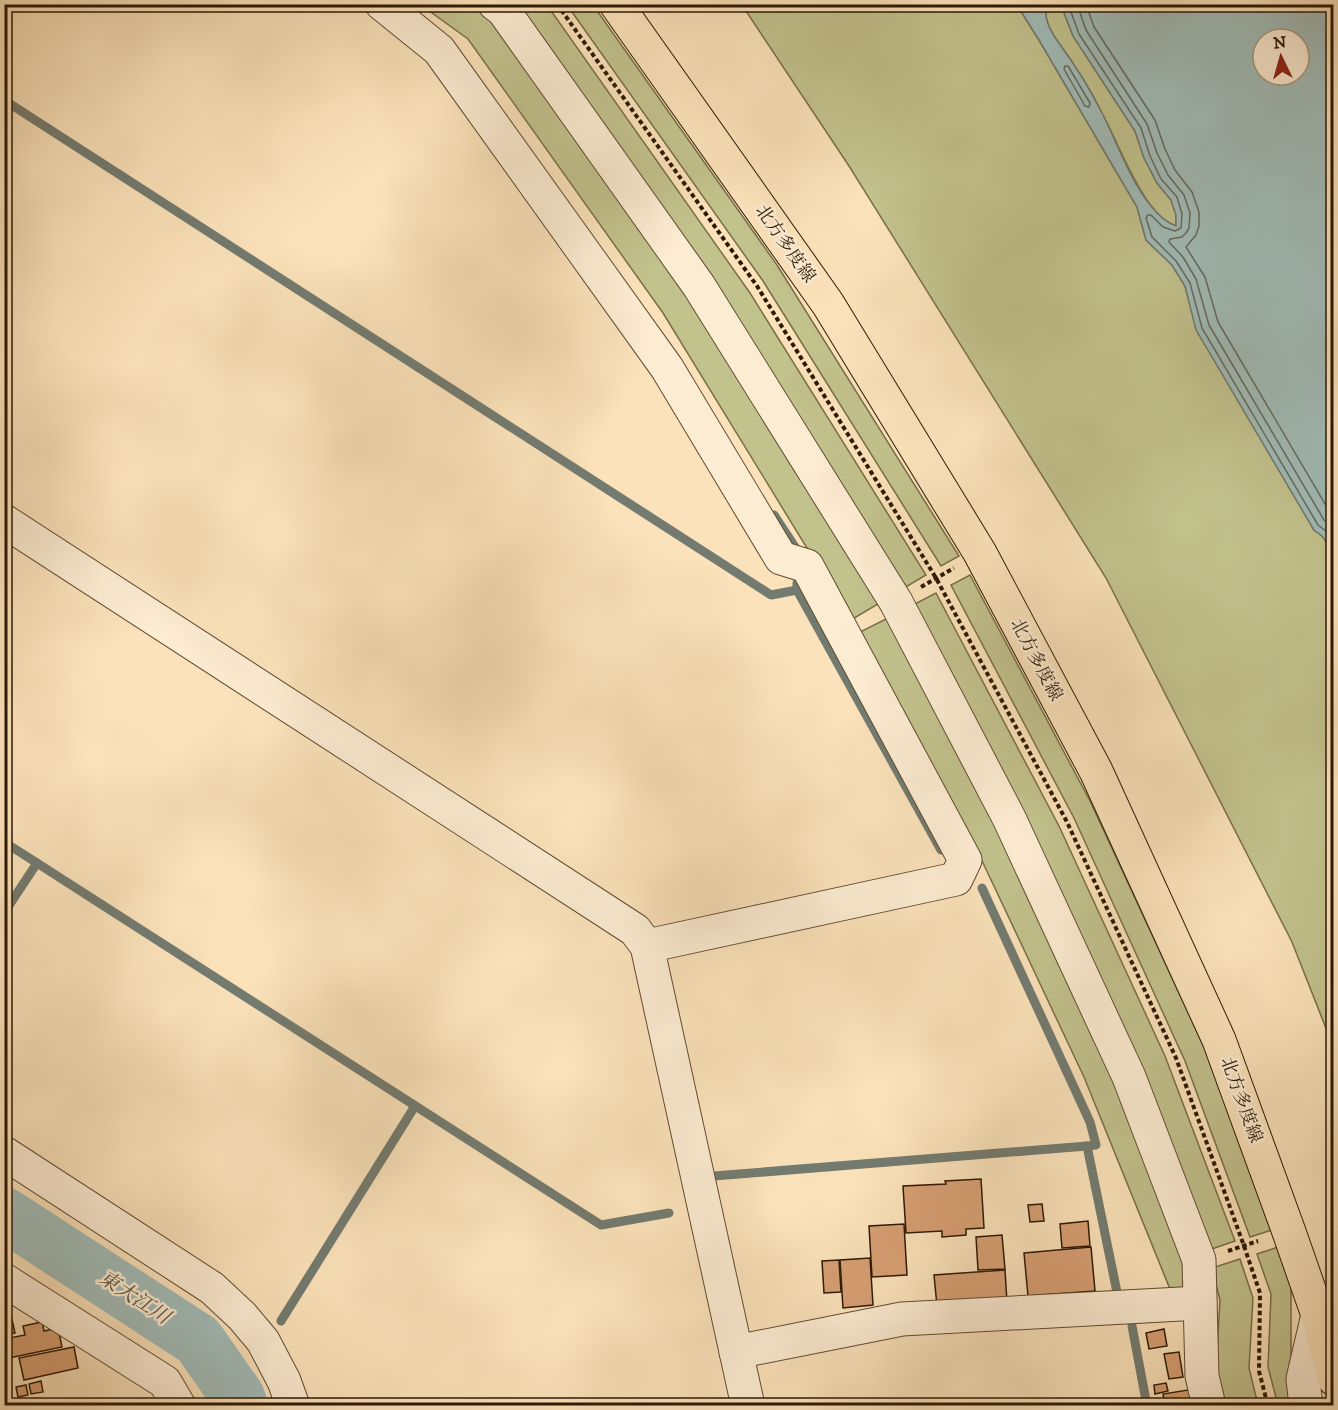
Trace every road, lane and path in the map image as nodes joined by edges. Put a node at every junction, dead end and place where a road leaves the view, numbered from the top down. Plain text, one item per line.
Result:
1 (382, 4) edge
2 (495, 4) edge
3 (616, 4) edge
4 (4, 521) edge
5 (647, 946) junction
6 (4, 1153) edge
7 (1289, 1232) junction
8 (1199, 1260) junction
9 (4, 1280) edge
10 (1200, 1303) junction
11 (1318, 1315) junction
12 (736, 1352) junction
13 (1334, 1379) edge
14 (747, 1405) edge
15 (179, 1406) edge
16 (293, 1406) edge
17 (1209, 1406) edge
18 (1306, 1406) edge

1 - 5 street
2 - 8 street
3 - 7 main road, 北方多度線
4 - 5 street
5 - 12 street
6 - 16 street
7 - 8 path
7 - 11 main road, 北方多度線
8 - 10 street
9 - 15 street
10 - 12 street
10 - 17 street
11 - 13 main road, 北方多度線
11 - 18 street
12 - 14 street

